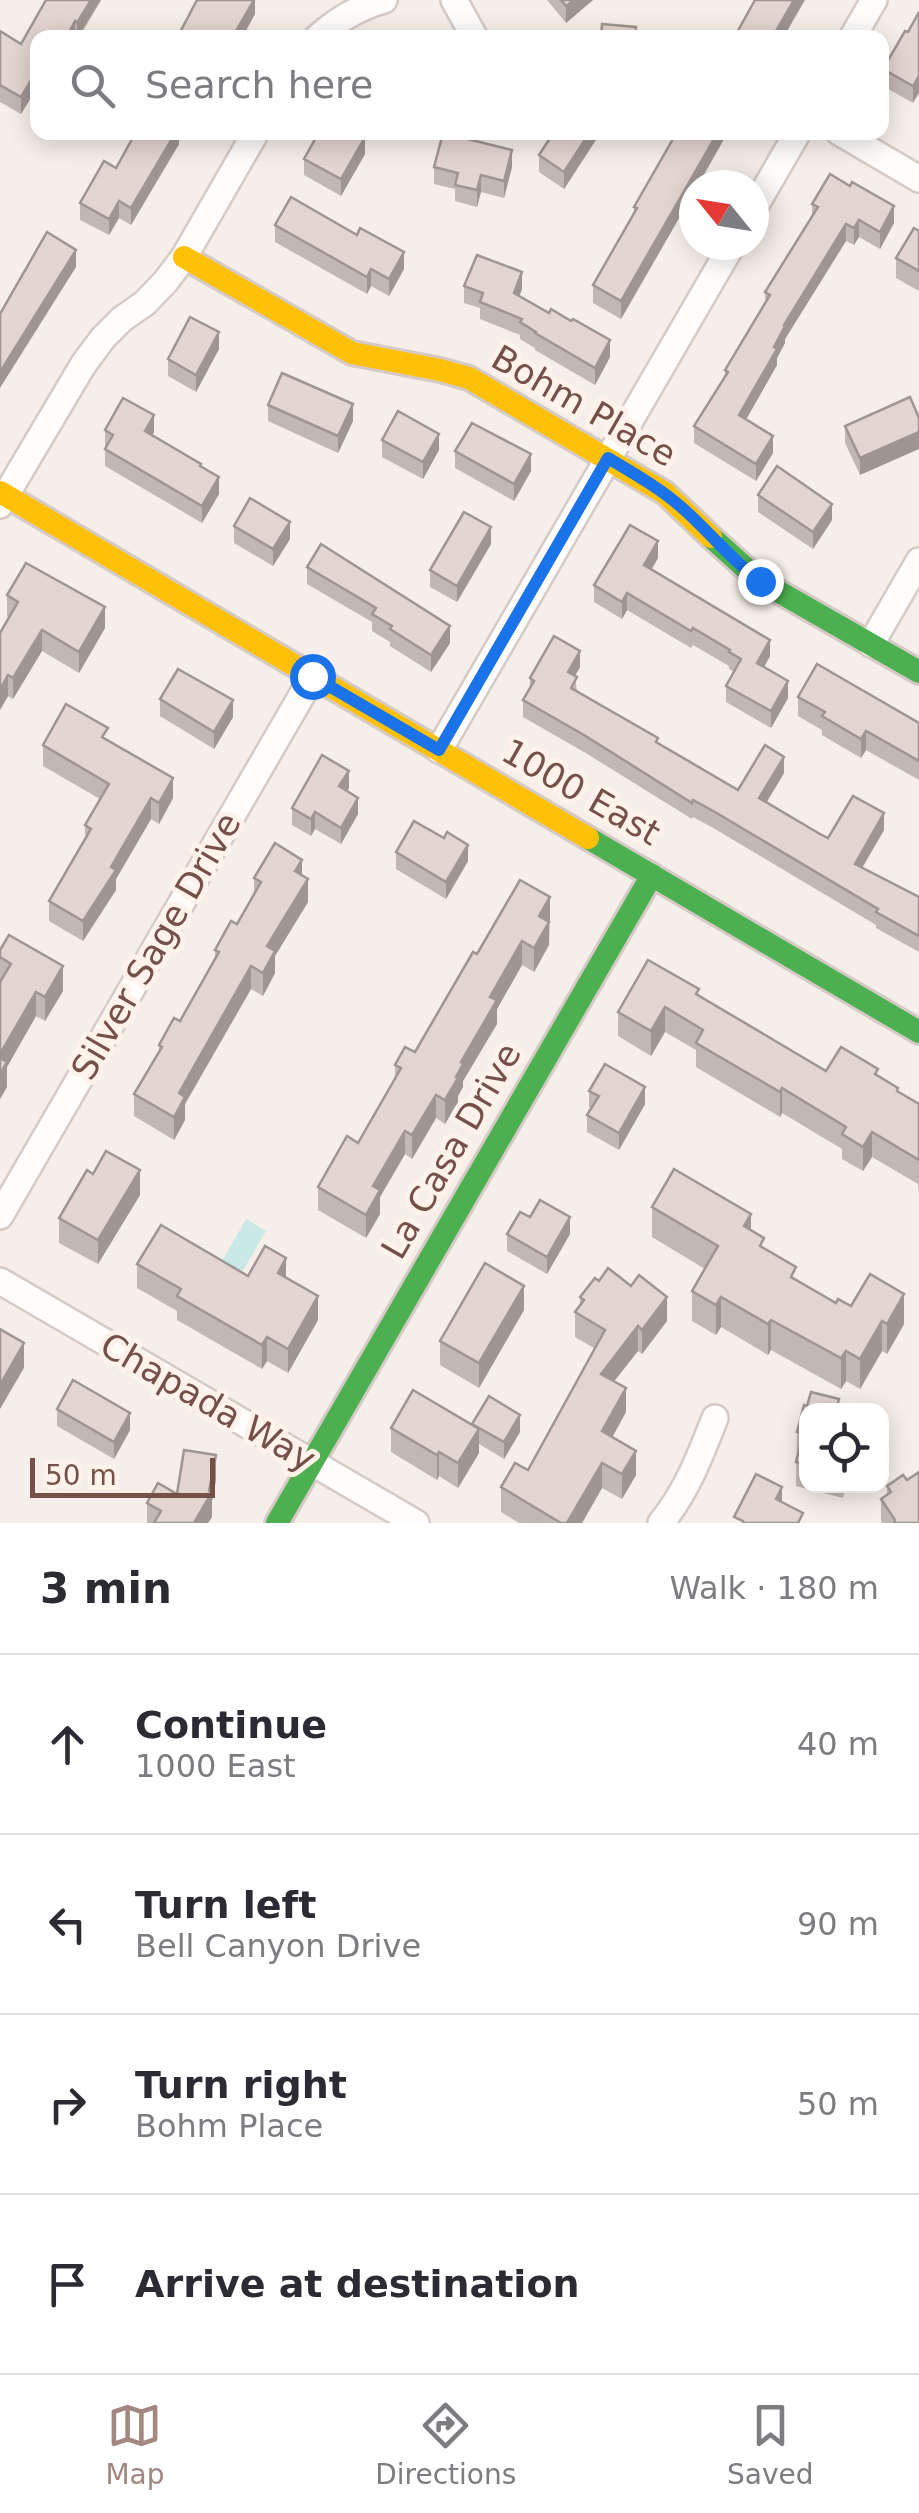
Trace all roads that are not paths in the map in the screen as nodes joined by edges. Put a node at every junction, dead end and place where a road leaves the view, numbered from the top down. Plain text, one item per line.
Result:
1 (384, 0) edge
2 (454, 0) edge
3 (874, 0) edge
4 (338, 9) edge
5 (323, 30) edge
6 (471, 30) edge
7 (857, 30) edge
8 (251, 140) edge
9 (793, 140) edge
10 (852, 140) edge
11 (919, 179) edge
12 (769, 182) edge
13 (184, 256) junction
14 (723, 260) edge
15 (608, 458) junction
16 (2, 498) edge
17 (919, 561) edge
18 (871, 644) junction
19 (919, 672) edge
20 (312, 676) junction
21 (439, 750) junction
22 (652, 875) junction
23 (919, 1032) edge
24 (0, 1216) edge
25 (0, 1282) edge
26 (715, 1418) dead end
27 (312, 1462) junction
28 (276, 1523) edge
29 (416, 1523) edge
30 (660, 1523) edge

1 - 4 street
2 - 6 street
3 - 7 street
4 - 5 street
8 - 13 street
9 - 12 street
10 - 11 street
13 - 15 street, Bohm Place
13 - 16 street
14 - 15 street
15 - 18 street, Bohm Place
15 - 21 street
16 - 20 street, 1000 East
17 - 18 street
18 - 19 street, Bohm Place
20 - 21 street, 1000 East
20 - 24 street, Silver Sage Drive
21 - 22 street, 1000 East
22 - 23 street, 1000 East
22 - 27 street, La Casa Drive
25 - 27 street, Chapada Way
26 - 30 street
27 - 28 street, La Casa Drive
27 - 29 street, Chapada Way

